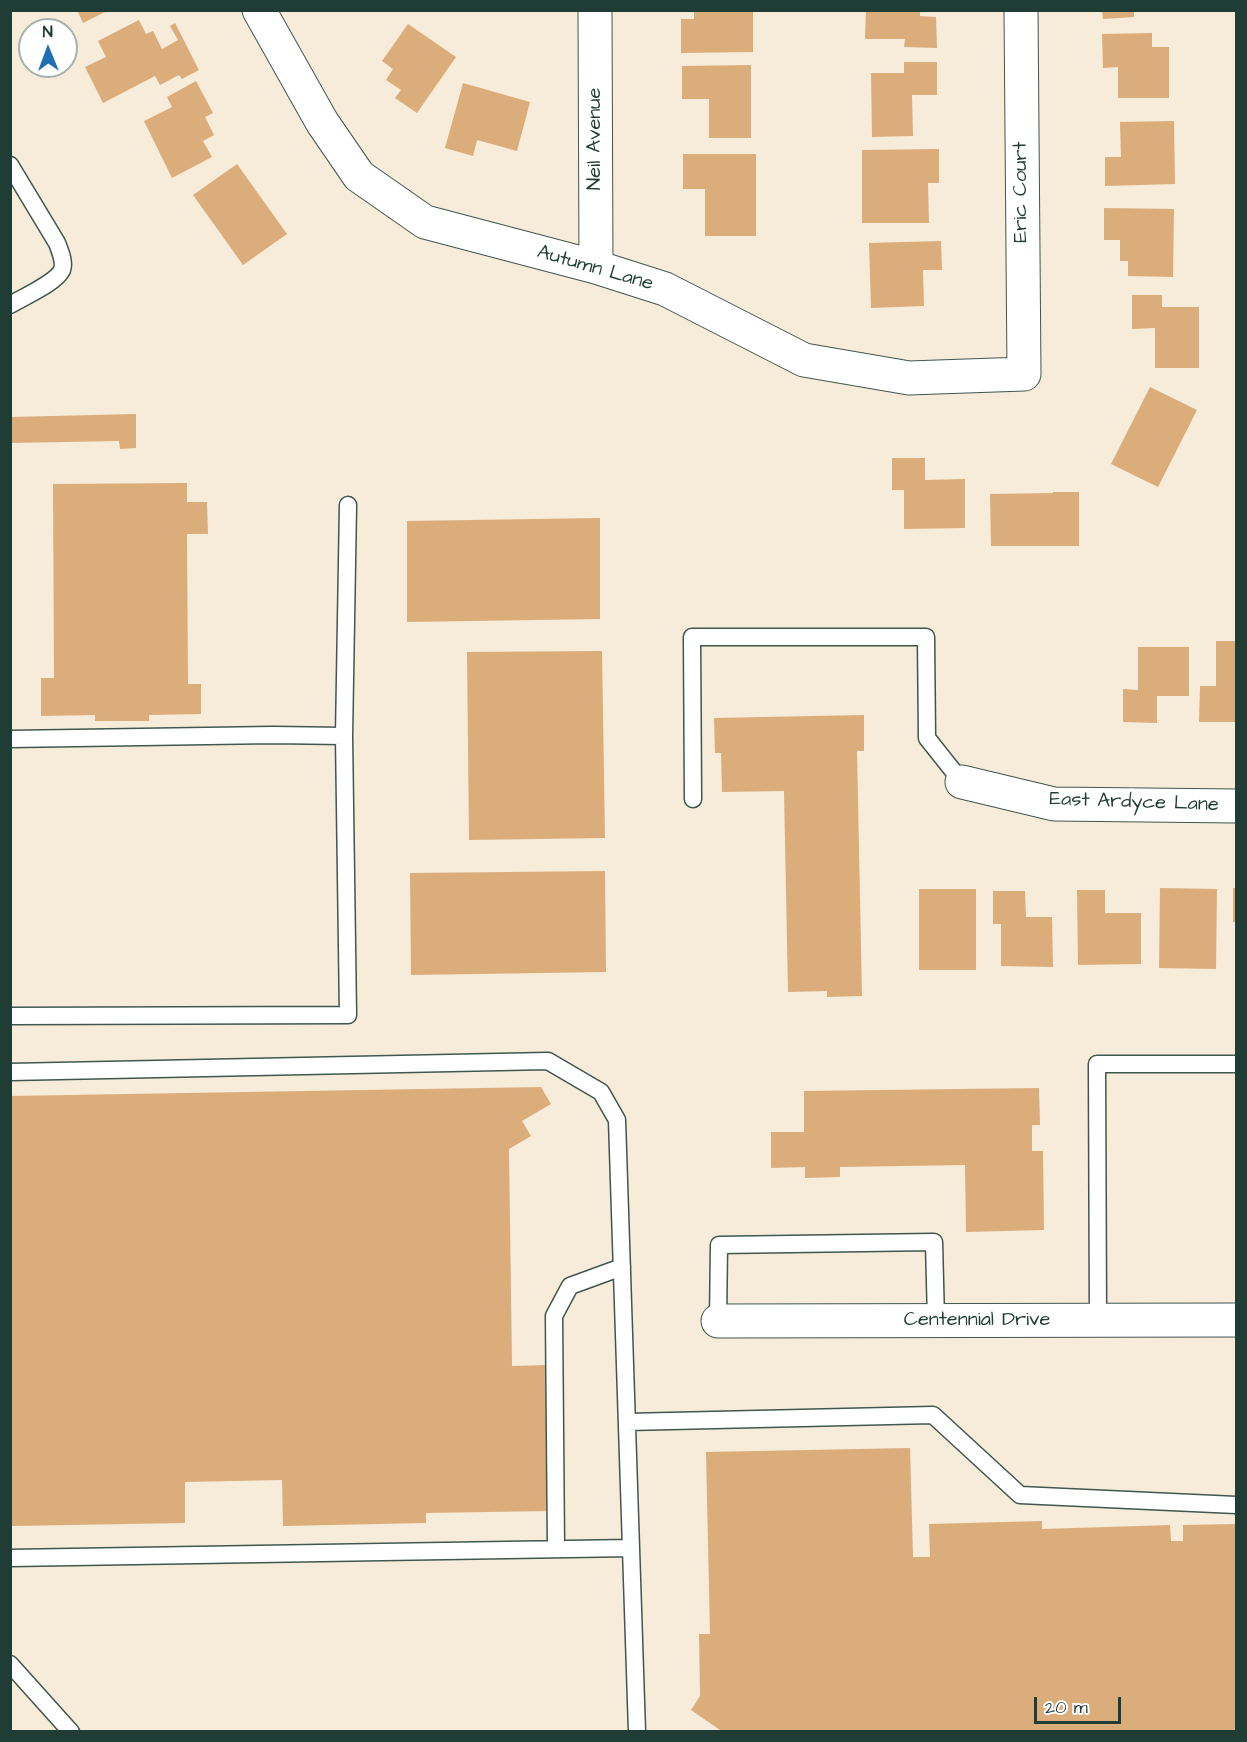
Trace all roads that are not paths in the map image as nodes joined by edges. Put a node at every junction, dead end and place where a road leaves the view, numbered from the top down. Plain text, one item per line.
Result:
1 (259, 10) edge
2 (596, 10) edge
3 (1021, 10) edge
4 (10, 165) edge
5 (596, 267) junction
6 (10, 305) edge
7 (1024, 374) joint
8 (348, 505) dead end
9 (344, 736) junction
10 (10, 739) edge
11 (962, 782) joint
12 (693, 799) dead end
13 (1236, 806) edge
14 (10, 1016) edge
15 (1236, 1064) edge
16 (10, 1072) edge
17 (622, 1267) junction
18 (1098, 1320) junction
19 (1236, 1320) edge
20 (718, 1321) joint
21 (936, 1321) junction
22 (627, 1422) junction
23 (1236, 1505) edge
24 (631, 1548) junction
25 (556, 1549) junction
26 (10, 1558) edge
27 (10, 1664) edge
28 (71, 1731) edge
29 (637, 1731) edge

1 - 5 street, Autumn Lane
2 - 5 street, Neil Avenue
3 - 7 street, Eric Court
4 - 6 lane
5 - 7 street, Autumn Lane
8 - 9 lane
9 - 10 lane
9 - 14 lane
11 - 12 lane
11 - 13 street, East Ardyce Lane
15 - 18 lane
16 - 17 lane
17 - 22 lane
17 - 25 lane
18 - 19 street, Centennial Drive
18 - 21 street, Centennial Drive
20 - 21 street, Centennial Drive
20 - 21 lane
22 - 23 lane
22 - 24 lane
24 - 25 lane
24 - 29 lane
25 - 26 lane
27 - 28 lane

